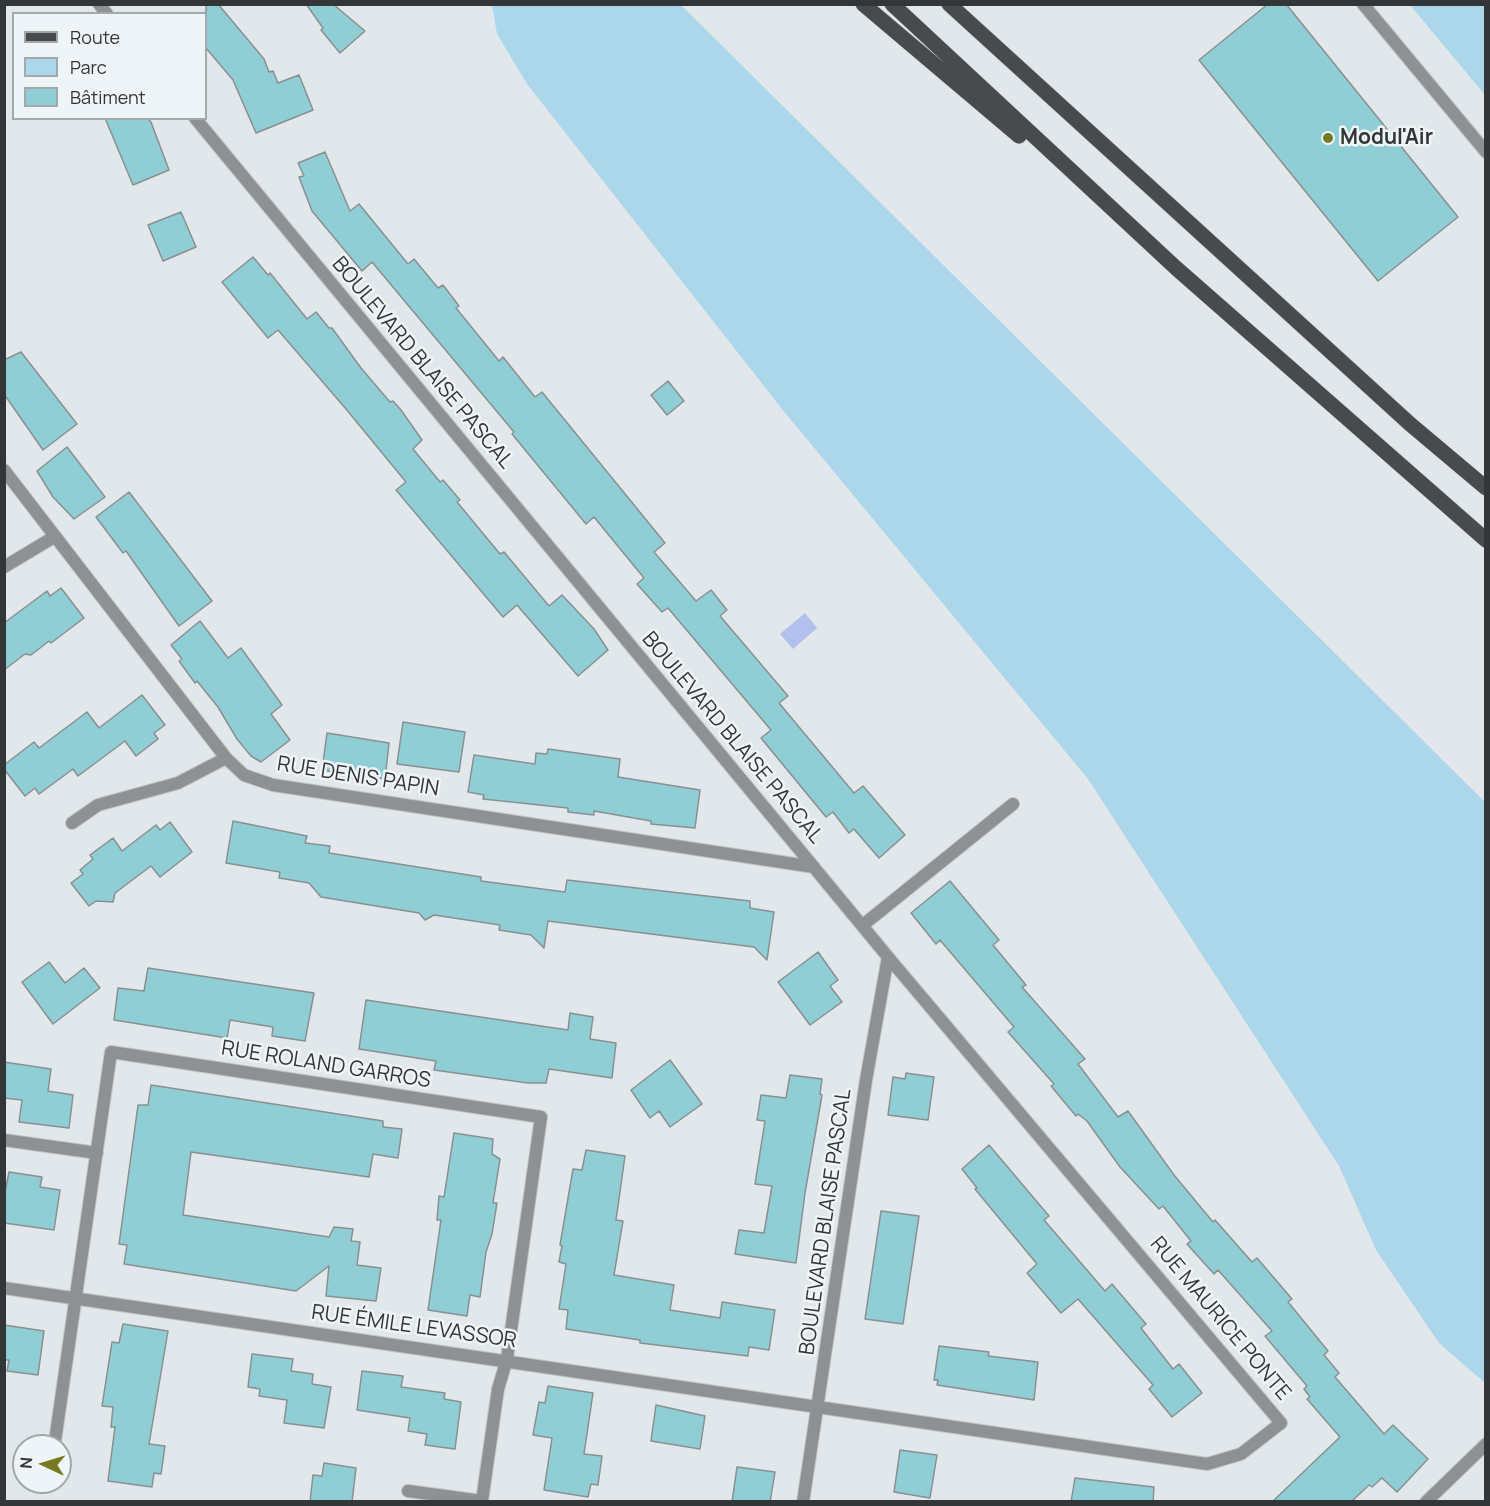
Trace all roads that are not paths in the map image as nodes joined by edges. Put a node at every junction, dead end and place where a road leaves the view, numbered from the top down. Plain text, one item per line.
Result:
1 (863, 4) edge
2 (891, 4) edge
3 (949, 4) edge
4 (1363, 4) edge
5 (197, 120) edge
6 (1485, 152) edge
7 (1176, 268) junction
8 (4, 470) edge
9 (1485, 488) edge
10 (54, 537) junction
11 (1485, 540) edge
12 (4, 567) edge
13 (226, 758) junction
14 (1013, 804) dead end
15 (72, 823) dead end
16 (814, 867) junction
17 (863, 925) junction
18 (888, 957) junction
19 (4, 1140) edge
20 (97, 1153) junction
21 (4, 1288) edge
22 (75, 1299) junction
23 (507, 1359) junction
24 (818, 1406) junction
25 (56, 1434) edge
26 (1485, 1444) edge
27 (408, 1491) dead end
28 (804, 1502) edge
29 (1426, 1502) edge

1 - 7 main road
2 - 7 main road
3 - 9 main road
4 - 6 street
5 - 16 street, BOULEVARD BLAISE PASCAL
7 - 11 main road
8 - 10 street, RUE DENIS PAPIN
10 - 12 street
10 - 13 street, RUE DENIS PAPIN
13 - 15 street
13 - 16 street, RUE DENIS PAPIN
14 - 17 street
16 - 17 street, BOULEVARD BLAISE PASCAL
17 - 18 street, BOULEVARD BLAISE PASCAL
18 - 24 street, BOULEVARD BLAISE PASCAL
18 - 24 street, RUE MAURICE PONTE
19 - 20 street
20 - 22 street, RUE ROLAND GARROS
20 - 23 street, RUE ROLAND GARROS
21 - 22 street, RUE ÉMILE LEVASSOR
22 - 23 street, RUE ÉMILE LEVASSOR
22 - 25 street, RUE ROLAND GARROS
23 - 24 street, RUE ÉMILE LEVASSOR
23 - 27 street
24 - 28 street, BOULEVARD BLAISE PASCAL
26 - 29 street

